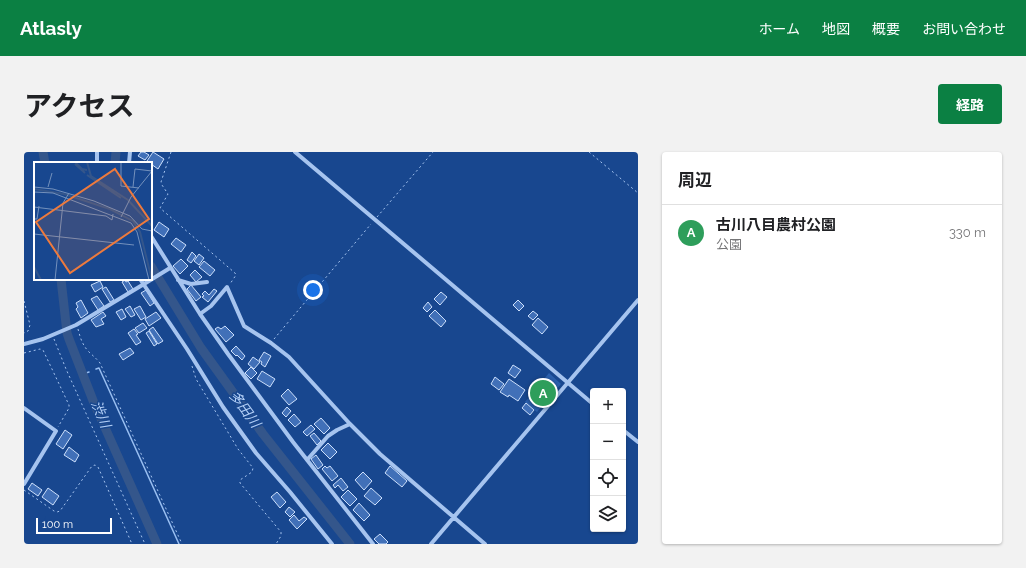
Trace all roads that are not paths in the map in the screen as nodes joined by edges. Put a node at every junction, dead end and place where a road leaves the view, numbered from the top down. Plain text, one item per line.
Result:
1 (130, 152) edge
2 (296, 152) edge
3 (129, 162) edge
4 (152, 238) edge
5 (168, 268) junction
6 (152, 279) edge
7 (141, 280) edge
8 (151, 280) edge
9 (178, 280) junction
10 (207, 282) dead end
11 (145, 284) junction
12 (638, 300) edge
13 (200, 314) junction
14 (24, 344) edge
15 (568, 383) junction
16 (590, 401) edge
17 (24, 408) edge
18 (350, 424) junction
19 (626, 432) edge
20 (638, 442) edge
21 (307, 460) junction
22 (24, 484) edge
23 (454, 517) junction
24 (332, 544) edge
25 (373, 544) edge
26 (431, 544) edge
27 (485, 544) edge

1 - 3 street
2 - 15 street
4 - 5 street
5 - 6 street
5 - 9 street
7 - 11 street
8 - 11 street
9 - 10 street
9 - 13 street
11 - 14 street
11 - 24 street
12 - 15 street
13 - 18 street
13 - 21 street
15 - 16 street
15 - 23 street
17 - 22 street
18 - 21 street
18 - 23 street
19 - 20 street
21 - 25 street
23 - 26 street
23 - 27 street

